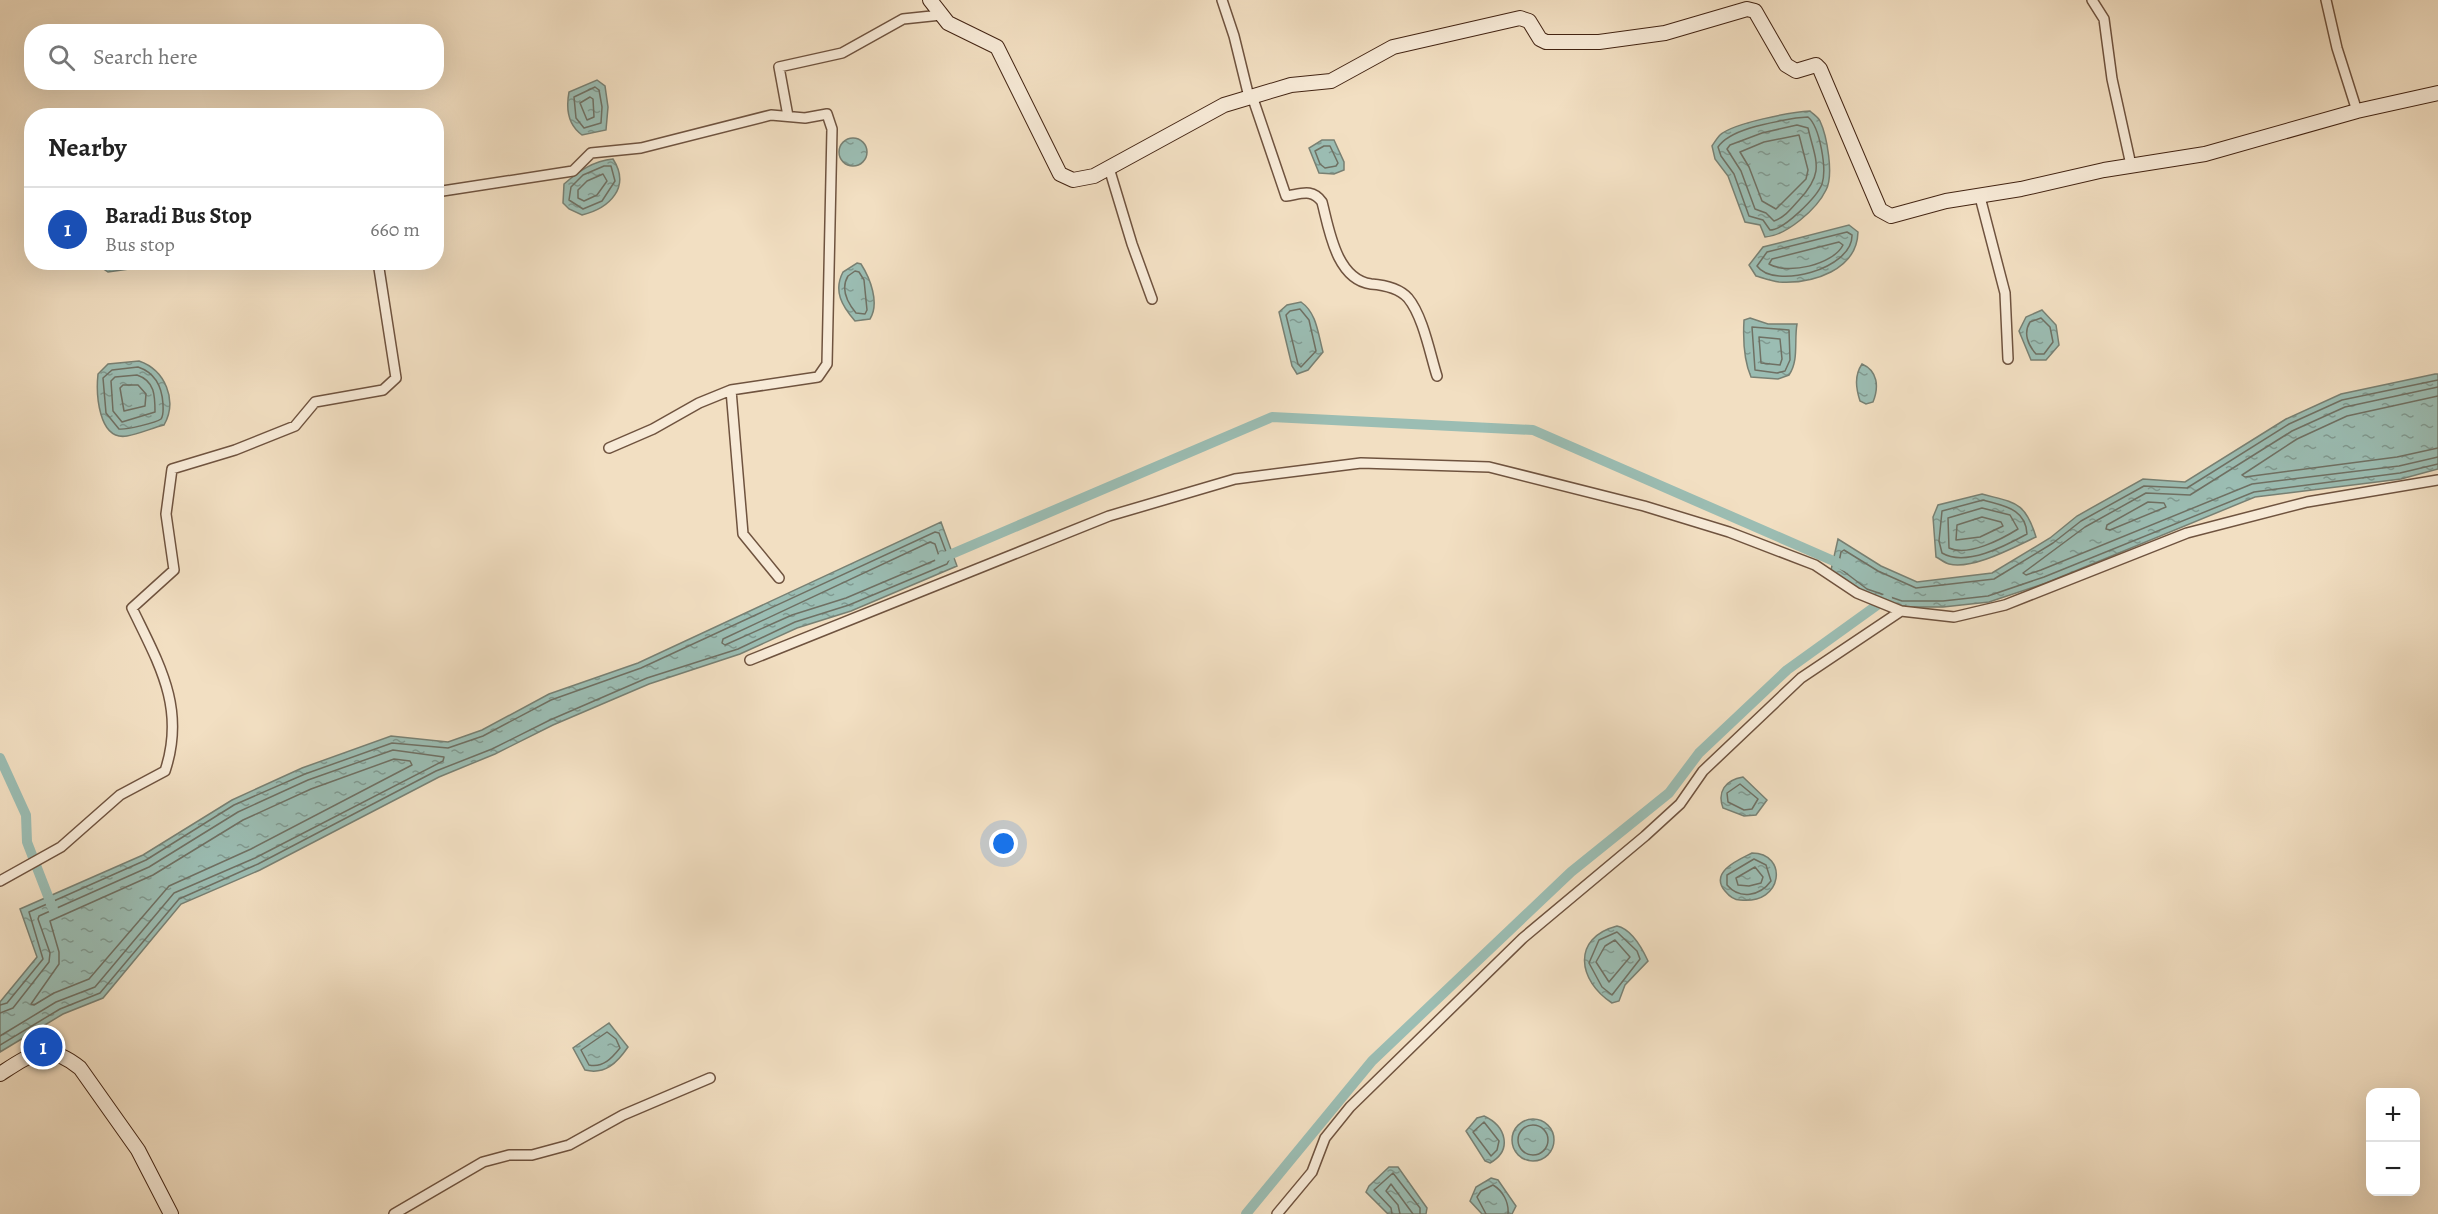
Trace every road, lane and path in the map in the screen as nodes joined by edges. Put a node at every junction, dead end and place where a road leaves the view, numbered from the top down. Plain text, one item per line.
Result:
1 (930, 0) edge
2 (1222, 0) edge
3 (2092, 0) edge
4 (2326, 0) edge
5 (941, 15) junction
6 (2438, 93) edge
7 (1251, 96) junction
8 (2357, 111) junction
9 (788, 116) junction
10 (2131, 165) junction
11 (1109, 168) junction
12 (444, 191) edge
13 (1980, 196) junction
14 (379, 270) edge
15 (1152, 299) dead end
16 (2008, 359) dead end
17 (1437, 376) dead end
18 (731, 390) junction
19 (609, 448) dead end
20 (2438, 480) edge
21 (779, 578) dead end
22 (1901, 611) junction
23 (750, 660) dead end
24 (0, 881) edge
25 (0, 1074) edge
26 (710, 1078) dead end
27 (171, 1214) edge
28 (394, 1214) edge
29 (1276, 1214) edge

1 - 5 street
2 - 7 street
3 - 10 street
4 - 8 street
5 - 9 street
5 - 11 street
6 - 8 street
7 - 11 street
7 - 13 street
7 - 17 street
8 - 10 street
9 - 12 street
9 - 18 street
10 - 13 street
11 - 15 street
13 - 16 street
14 - 24 street
18 - 19 street
18 - 21 street
20 - 22 street
22 - 23 street
22 - 29 street
25 - 27 street
26 - 28 street

